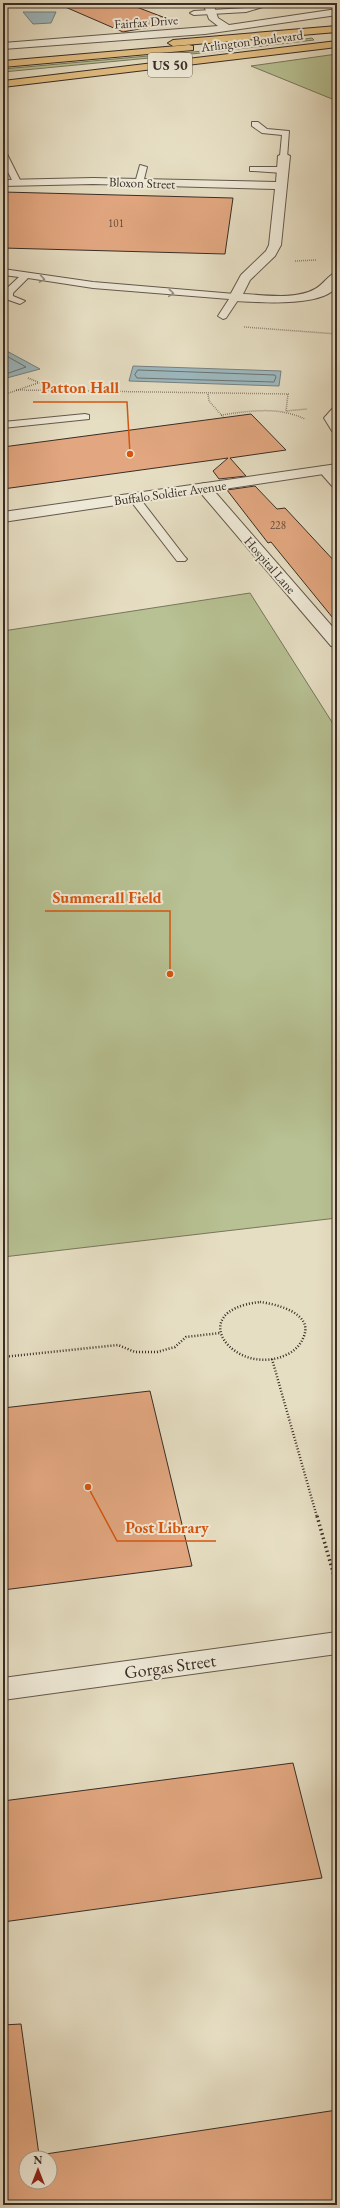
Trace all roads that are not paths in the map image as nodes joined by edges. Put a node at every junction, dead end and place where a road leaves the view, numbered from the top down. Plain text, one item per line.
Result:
1 (273, 3) edge
2 (210, 7) edge
3 (337, 12) edge
4 (194, 13) dead end
5 (227, 28) junction
6 (337, 29) edge
7 (337, 43) edge
8 (3, 46) edge
9 (6, 57) edge
10 (3, 64) edge
11 (3, 75) edge
12 (3, 84) edge
13 (255, 124) dead end
14 (3, 154) edge
15 (284, 156) joint
16 (143, 168) dead end
17 (253, 170) dead end
18 (283, 170) junction
19 (17, 182) junction
20 (139, 182) junction
21 (3, 183) edge
22 (281, 186) junction
23 (3, 272) edge
24 (25, 276) junction
25 (337, 276) edge
26 (235, 297) junction
27 (20, 301) dead end
28 (223, 316) road end
29 (337, 412) edge
30 (85, 417) dead end
31 (3, 425) edge
32 (337, 428) edge
33 (331, 469) edge
34 (337, 483) edge
35 (204, 488) junction
36 (134, 498) junction
37 (3, 517) edge
38 (181, 559) dead end
39 (337, 642) edge
40 (337, 1643) edge
41 (3, 1689) edge

1 - 2 lane
2 - 4 lane
2 - 5 street
3 - 5 street, Fairfax Drive
5 - 8 street, Fairfax Drive
6 - 9 highway
6 - 10 highway, Arlington Boulevard / US 50
7 - 11 highway
7 - 12 highway, Arlington Boulevard / US 50
13 - 15 lane
14 - 19 lane
15 - 18 street
16 - 20 lane
17 - 18 lane
18 - 22 street
19 - 20 street, Bloxon Street
19 - 21 street, Bloxon Street
20 - 22 street, Bloxon Street
22 - 26 street
23 - 24 lane
24 -> 26 lane
24 - 27 lane
25 - 26 street
26 - 28 lane
29 - 32 street
30 - 31 lane
33 - 34 street
33 - 35 street, Buffalo Soldier Avenue
35 - 36 street, Buffalo Soldier Avenue
35 - 39 street, Hospital Lane
36 - 37 street, Buffalo Soldier Avenue
36 - 38 lane
40 - 41 street, Gorgas Street

